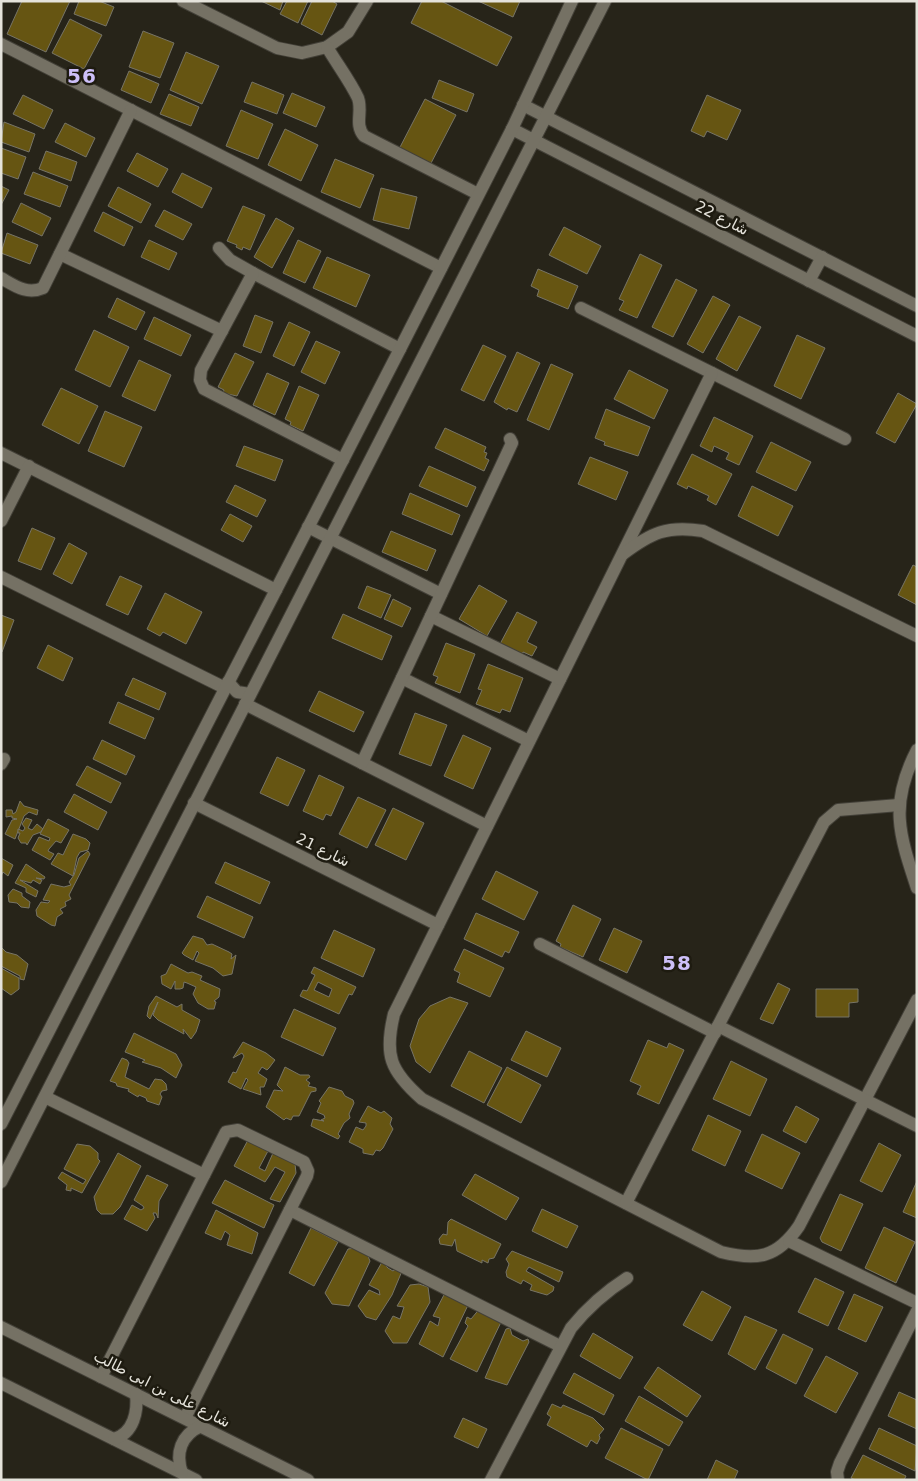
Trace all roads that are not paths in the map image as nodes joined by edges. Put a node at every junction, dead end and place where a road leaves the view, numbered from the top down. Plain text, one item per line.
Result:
1 (183, 1) edge
2 (367, 1) edge
3 (572, 1) edge
4 (604, 1) edge
5 (1, 44) edge
6 (327, 47) junction
7 (523, 105) junction
8 (131, 110) junction
9 (546, 116) junction
10 (512, 129) junction
11 (534, 140) junction
12 (478, 194) junction
13 (219, 248) dead end
14 (60, 254) junction
15 (822, 257) junction
16 (441, 268) junction
17 (253, 273) junction
18 (1, 278) edge
19 (809, 281) junction
20 (917, 306) edge
21 (581, 308) dead end
22 (222, 331) junction
23 (917, 336) edge
24 (400, 349) junction
25 (712, 373) junction
26 (510, 439) dead end
27 (845, 439) dead end
28 (1, 453) edge
29 (343, 460) junction
30 (28, 466) junction
31 (1, 521) edge
32 (308, 527) junction
33 (330, 538) junction
34 (621, 556) junction
35 (1, 577) edge
36 (276, 590) junction
37 (441, 594) junction
38 (431, 616) junction
39 (917, 636) edge
40 (402, 678) junction
41 (560, 679) junction
42 (227, 685) junction
43 (248, 699) junction
44 (214, 709) junction
45 (237, 719) junction
46 (529, 741) junction
47 (917, 750) edge
48 (362, 763) junction
49 (194, 804) junction
50 (899, 805) junction
51 (487, 826) junction
52 (917, 888) edge
53 (438, 925) junction
54 (540, 944) dead end
55 (917, 1000) edge
56 (716, 1030) junction
57 (45, 1097) junction
58 (865, 1100) junction
59 (1, 1124) edge
60 (917, 1126) edge
61 (204, 1174) junction
62 (1, 1182) edge
63 (626, 1203) junction
64 (290, 1210) junction
65 (789, 1241) junction
66 (628, 1278) dead end
67 (917, 1303) edge
68 (917, 1311) edge
69 (1, 1327) edge
70 (560, 1346) junction
71 (102, 1377) junction
72 (1, 1383) edge
73 (136, 1394) junction
74 (185, 1418) junction
75 (201, 1426) junction
76 (114, 1439) junction
77 (182, 1473) junction
78 (196, 1480) edge
79 (308, 1480) edge
80 (491, 1480) edge
81 (838, 1480) edge

1 - 6 street
2 - 6 street
3 - 7 street
4 - 9 street
5 - 8 street
6 - 12 street
7 - 9 street, شارع 22
7 - 10 street
8 - 14 street
8 - 16 street
9 - 11 street
9 - 15 street, شارع 22
10 - 11 street, شارع 22
10 - 12 street
11 - 19 street, شارع 22
11 - 33 street
12 - 16 street
13 - 17 street
14 - 18 street
14 - 22 street
15 - 19 street
15 - 20 street, شارع 22
16 - 24 street
17 - 22 street
17 - 24 street
19 - 23 street, شارع 22
21 - 25 street
22 - 29 street
24 - 29 street
25 - 27 street
25 - 34 street
26 - 37 street
28 - 30 street
29 - 32 street
30 - 31 street
30 - 36 street
32 - 33 street
32 - 36 street
33 - 37 street
33 - 43 street
34 - 39 street
34 - 41 street
35 - 42 street
36 - 42 street
37 - 38 street
38 - 40 street
38 - 41 street
40 - 46 street
40 - 48 street
41 - 46 street
42 - 43 street
42 - 44 street
43 - 45 street
43 - 48 street
44 - 45 street
44 - 59 street
45 - 49 street
46 - 51 street
47 - 50 street
48 - 51 street
49 - 53 street, شارع 21
49 - 57 street
50 - 52 street
50 - 56 street
51 - 53 street
53 - 63 street
54 - 56 street
55 - 58 street
56 - 58 street
56 - 63 street
57 - 61 street
57 - 62 street
58 - 60 street
58 - 65 street
61 - 64 street
61 - 71 street
63 - 65 street
64 - 70 street
64 - 74 street
65 - 67 street
66 - 70 street
68 - 81 street
69 - 71 street, شارع على بن ابى طالب
70 - 80 street
71 - 73 street, شارع على بن ابى طالب
72 - 76 street
73 - 74 street, شارع على بن ابى طالب
73 - 76 street
74 - 75 street, شارع على بن ابى طالب
75 - 77 street
75 - 79 street, شارع على بن ابى طالب
76 - 77 street
77 - 78 street

